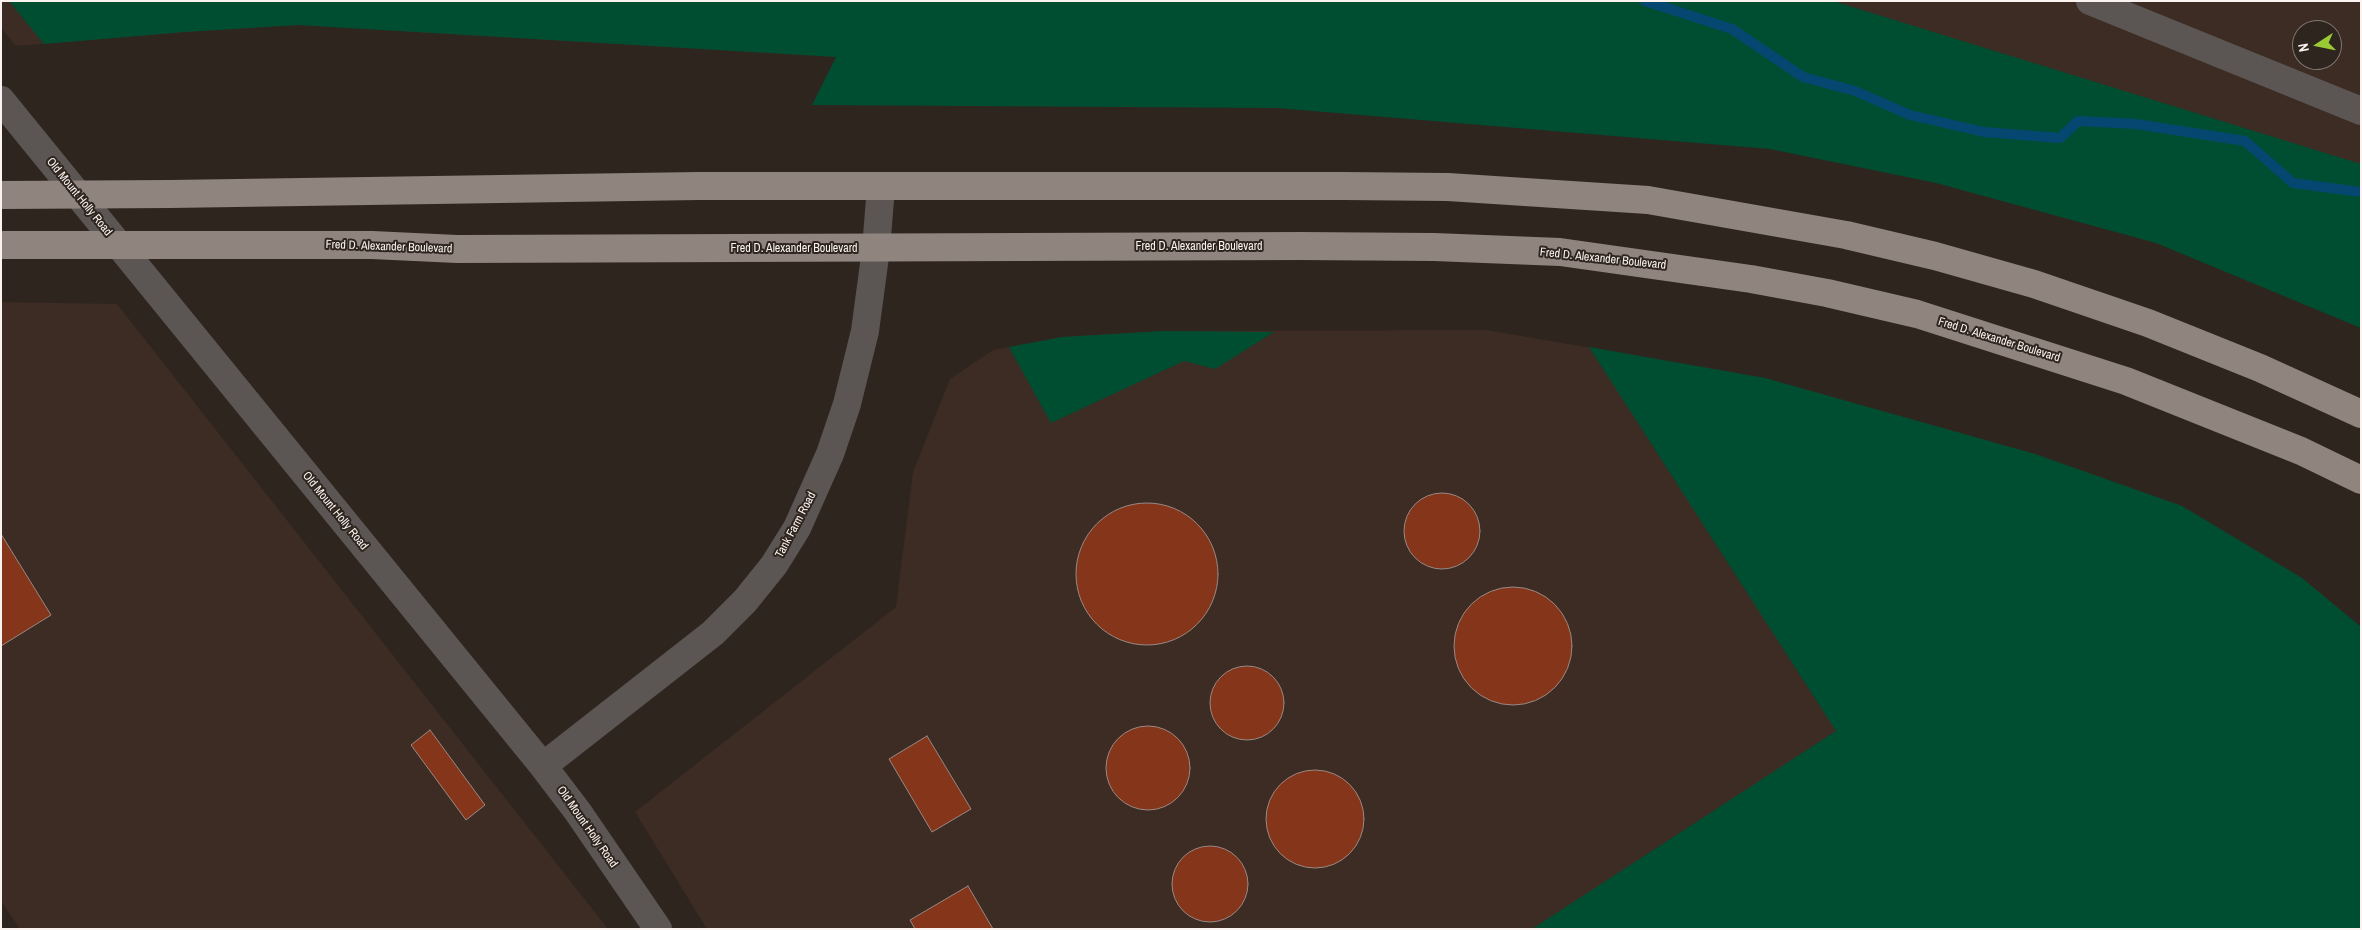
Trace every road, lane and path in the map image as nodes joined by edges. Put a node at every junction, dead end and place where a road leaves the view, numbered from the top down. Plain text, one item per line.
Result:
1 (2090, 1) edge
2 (1, 100) edge
3 (2361, 111) edge
4 (881, 187) junction
5 (1, 195) edge
6 (1, 245) edge
7 (876, 249) junction
8 (2361, 414) edge
9 (2361, 480) edge
10 (543, 766) junction
11 (658, 929) edge

1 - 3 street
2 - 10 street, Old Mount Holly Road
4 - 5 main road, bridge
4 - 7 street, Tank Farm Road
4 - 8 main road
6 - 7 main road, Fred D. Alexander Boulevard, bridge
7 - 9 main road, Fred D. Alexander Boulevard
7 - 10 street, Tank Farm Road
10 - 11 street, Old Mount Holly Road

